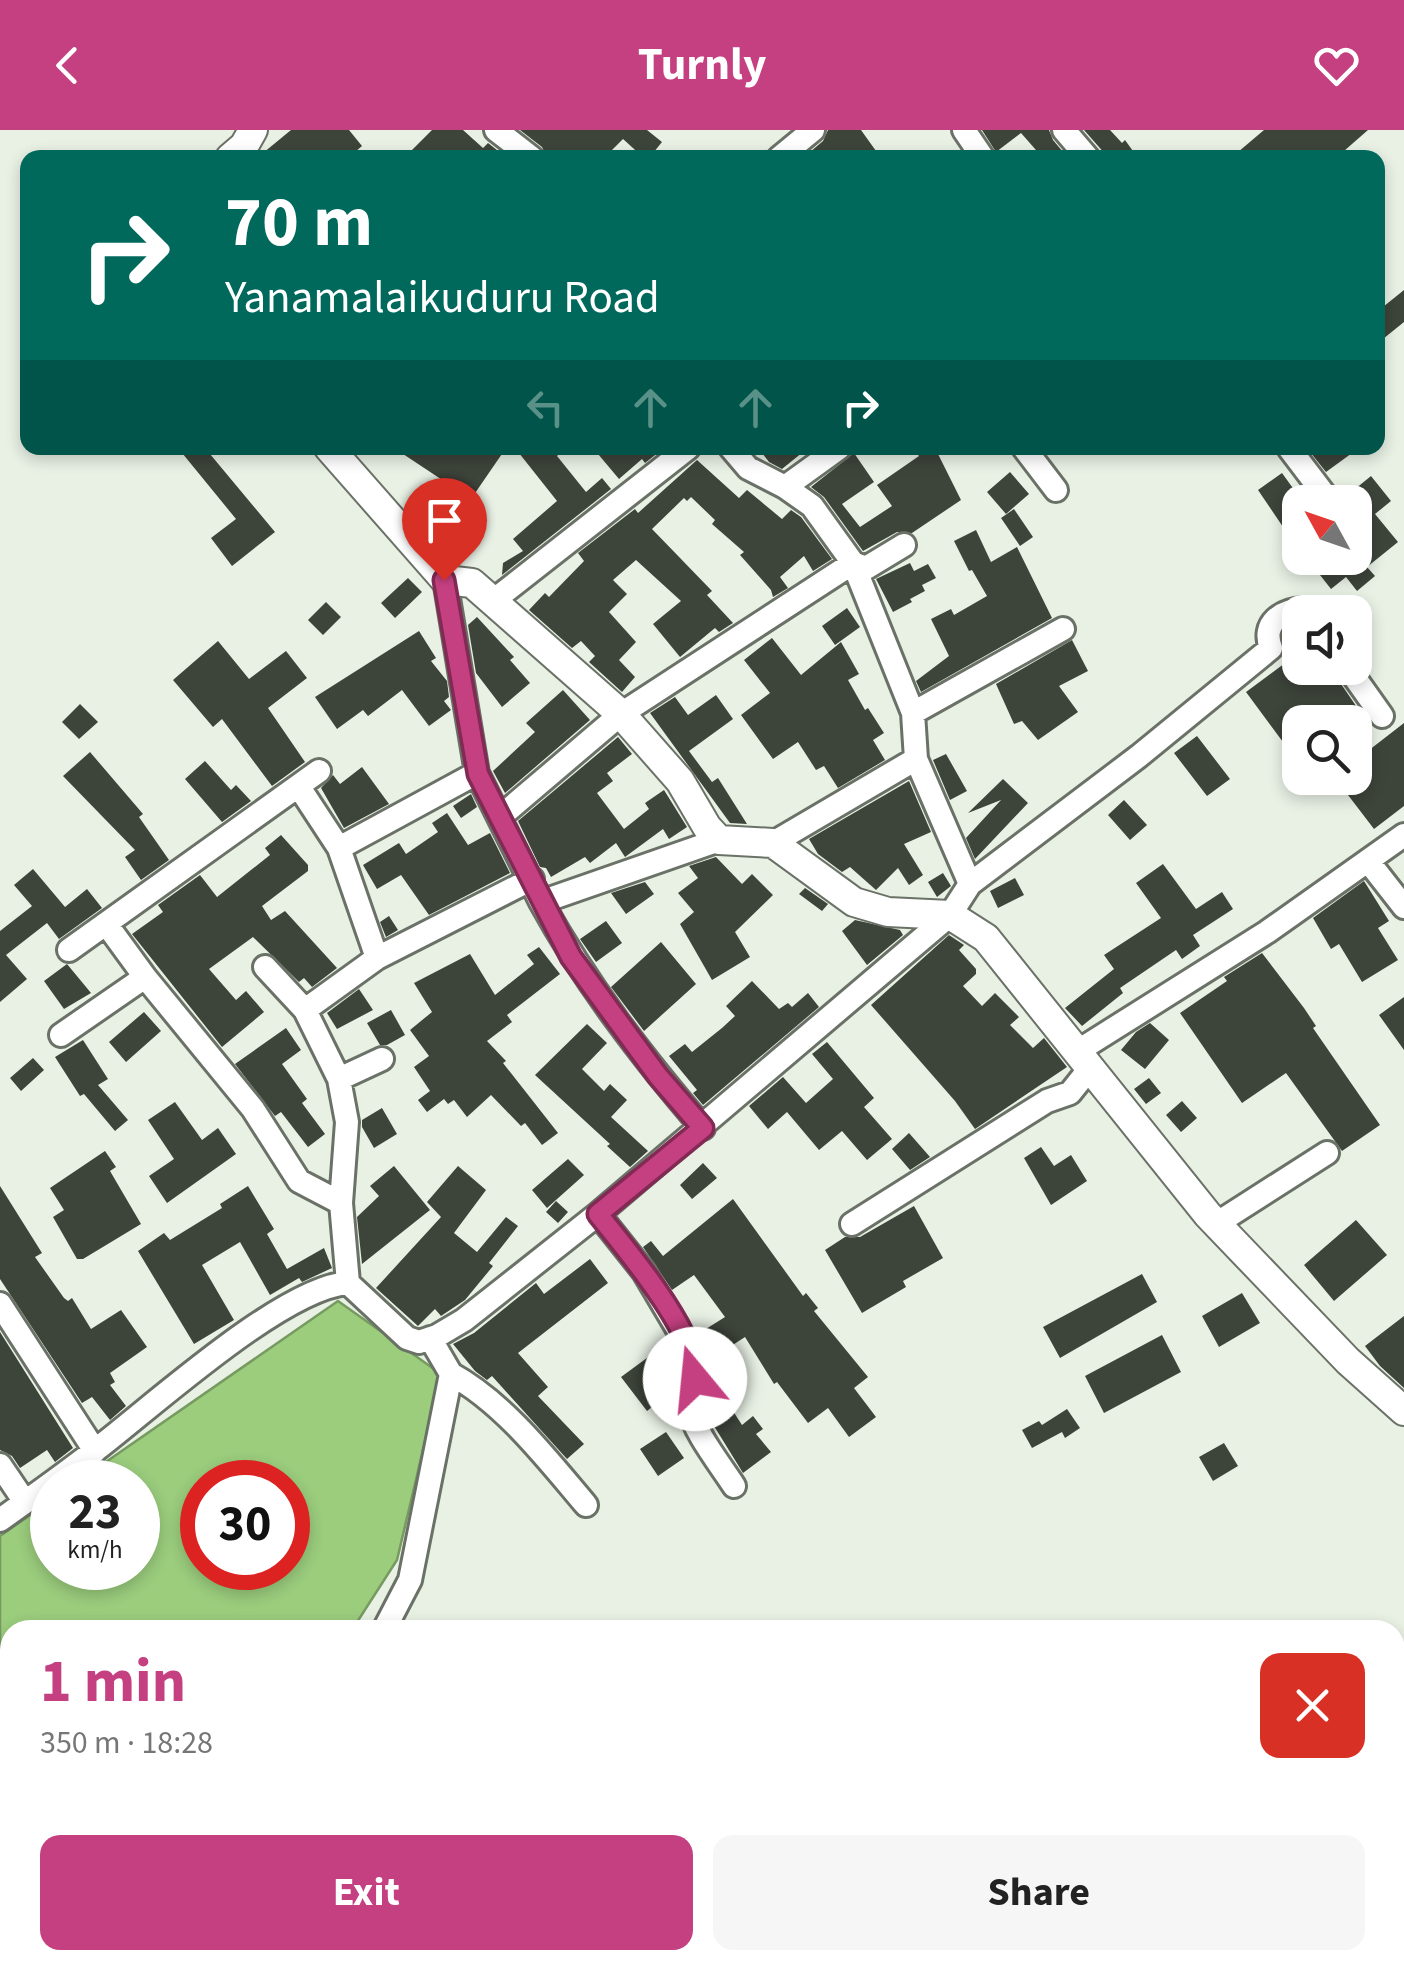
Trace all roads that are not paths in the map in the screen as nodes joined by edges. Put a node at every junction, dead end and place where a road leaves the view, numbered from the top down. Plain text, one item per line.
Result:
1 (496, 130) edge
2 (813, 130) edge
3 (1064, 130) edge
4 (522, 150) edge
5 (789, 150) edge
6 (1081, 150) edge
7 (335, 455) edge
8 (679, 455) edge
9 (737, 455) edge
10 (829, 455) edge
11 (1029, 455) edge
12 (1294, 455) edge
13 (1317, 485) edge
14 (786, 487) junction
15 (1056, 490) dead end
16 (904, 545) dead end
17 (852, 563) junction
18 (444, 580) junction
19 (494, 601) junction
20 (1282, 614) edge
21 (1062, 630) dead end
22 (1360, 685) edge
23 (913, 713) junction
24 (621, 714) junction
25 (1382, 716) dead end
26 (916, 759) junction
27 (319, 771) dead end
28 (478, 774) junction
29 (299, 787) junction
30 (501, 816) junction
31 (1404, 835) edge
32 (719, 840) junction
33 (774, 844) junction
34 (338, 848) junction
35 (1368, 861) junction
36 (532, 878) junction
37 (970, 884) junction
38 (541, 902) junction
39 (1404, 907) edge
40 (950, 915) junction
41 (107, 925) junction
42 (68, 950) dead end
43 (377, 958) junction
44 (265, 967) dead end
45 (145, 976) junction
46 (305, 1010) junction
47 (61, 1036) dead end
48 (382, 1059) dead end
49 (1084, 1060) junction
50 (339, 1079) junction
51 (703, 1128) junction
52 (1327, 1153) dead end
53 (340, 1204) junction
54 (598, 1214) junction
55 (852, 1224) dead end
56 (1216, 1224) junction
57 (348, 1284) junction
58 (0, 1304) edge
59 (430, 1338) junction
60 (452, 1374) junction
61 (1402, 1405) edge
62 (95, 1451) junction
63 (0, 1466) edge
64 (734, 1486) dead end
65 (24, 1502) junction
66 (586, 1505) dead end
67 (0, 1520) edge
68 (389, 1620) edge

1 - 4 street
2 - 5 street
3 - 6 street
7 - 18 main road
8 - 19 street
9 - 14 street
10 - 14 street
11 - 15 street
12 - 13 street
14 - 17 street
16 - 17 street
17 - 23 street
17 - 24 street
18 - 19 main road
18 - 28 street
19 - 24 main road
20 - 37 street
21 - 23 street
22 - 25 street
23 - 26 street
24 - 30 street
24 - 32 main road
26 - 33 street
26 - 37 street
27 - 29 street
28 - 30 street
28 - 34 street
29 - 34 street
29 - 41 street
30 - 36 street
31 - 35 street
32 - 33 main road
32 - 38 street
33 - 40 main road
34 - 43 street
35 - 39 street
35 - 49 street
36 - 38 street
36 - 43 street
37 - 40 street
38 - 51 street
40 - 49 main road
40 - 51 street
41 - 42 street
41 - 45 street
43 - 46 street
44 - 46 street
45 - 47 street
45 - 53 street
46 - 50 street
48 - 50 street
49 - 55 street
49 - 56 main road
50 - 53 street
51 - 54 street
52 - 56 street
53 - 57 street
54 - 59 street
54 - 64 street
56 - 61 main road
57 - 59 street
57 - 62 street
58 - 62 street
59 - 60 street
60 - 66 street
60 - 68 street
62 - 65 street
63 - 65 street
65 - 67 street

